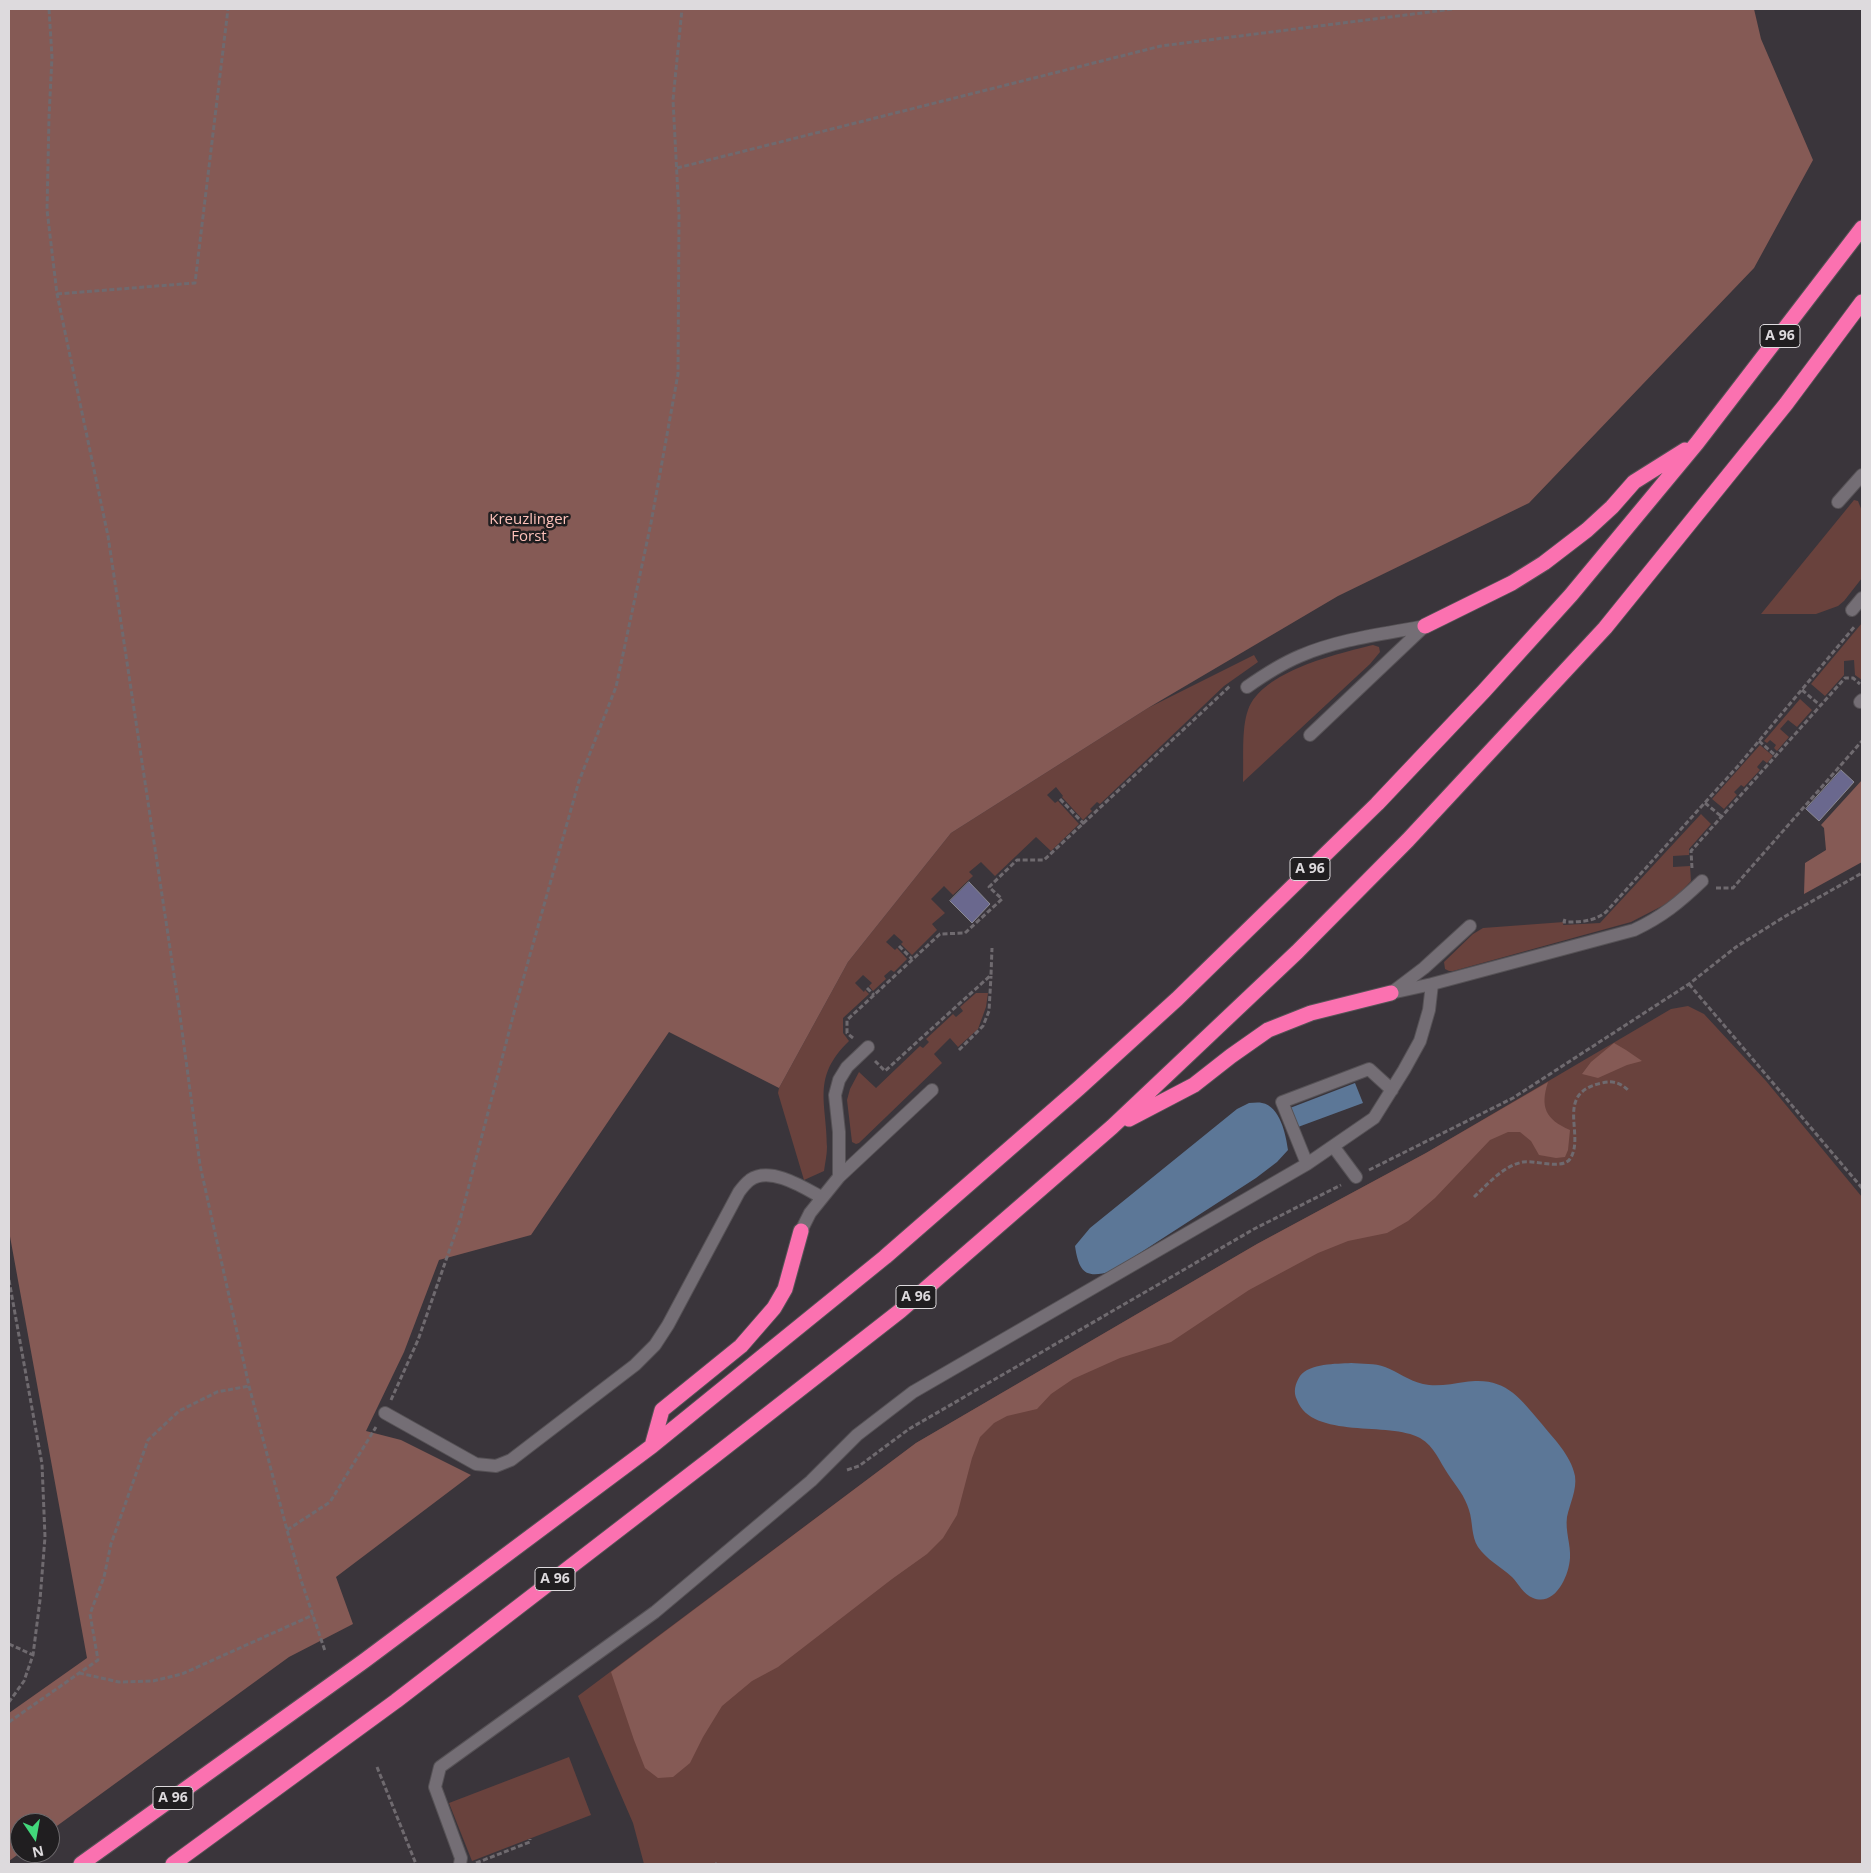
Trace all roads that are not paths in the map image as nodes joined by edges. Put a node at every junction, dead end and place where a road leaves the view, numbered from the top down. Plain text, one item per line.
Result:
1 (1862, 228) edge
2 (1862, 302) edge
3 (1697, 443) junction
4 (1862, 475) edge
5 (1838, 502) dead end
6 (1862, 598) edge
7 (1852, 610) dead end
8 (1425, 626) junction
9 (1247, 687) road end
10 (1310, 735) dead end
11 (1700, 882) road end
12 (1470, 926) dead end
13 (1432, 984) junction
14 (1391, 993) junction
15 (866, 1049) road end
16 (932, 1090) dead end
17 (1392, 1090) junction
18 (1112, 1128) junction
19 (1333, 1146) junction
20 (1307, 1164) junction
21 (839, 1177) junction
22 (1356, 1177) road end
23 (821, 1197) junction
24 (801, 1231) joint
25 (385, 1413) road end
26 (652, 1446) junction
27 (81, 1864) edge
28 (173, 1864) edge
29 (460, 1864) edge

1 - 3 highway, A 96
2 - 18 highway, A 96
3 - 8 highway
3 - 26 highway, A 96
4 - 5 lane
6 - 7 lane
8 - 9 lane
8 - 10 lane
11 - 13 lane
12 - 14 lane
13 - 14 lane
13 - 17 lane
14 - 18 highway
15 - 21 lane
16 - 21 lane
17 - 19 lane
17 - 20 lane
18 - 28 highway, A 96
19 - 20 lane
19 - 22 lane
20 - 29 lane
21 - 23 lane
23 - 24 lane
23 - 25 lane
24 - 26 highway
26 - 27 highway, A 96

